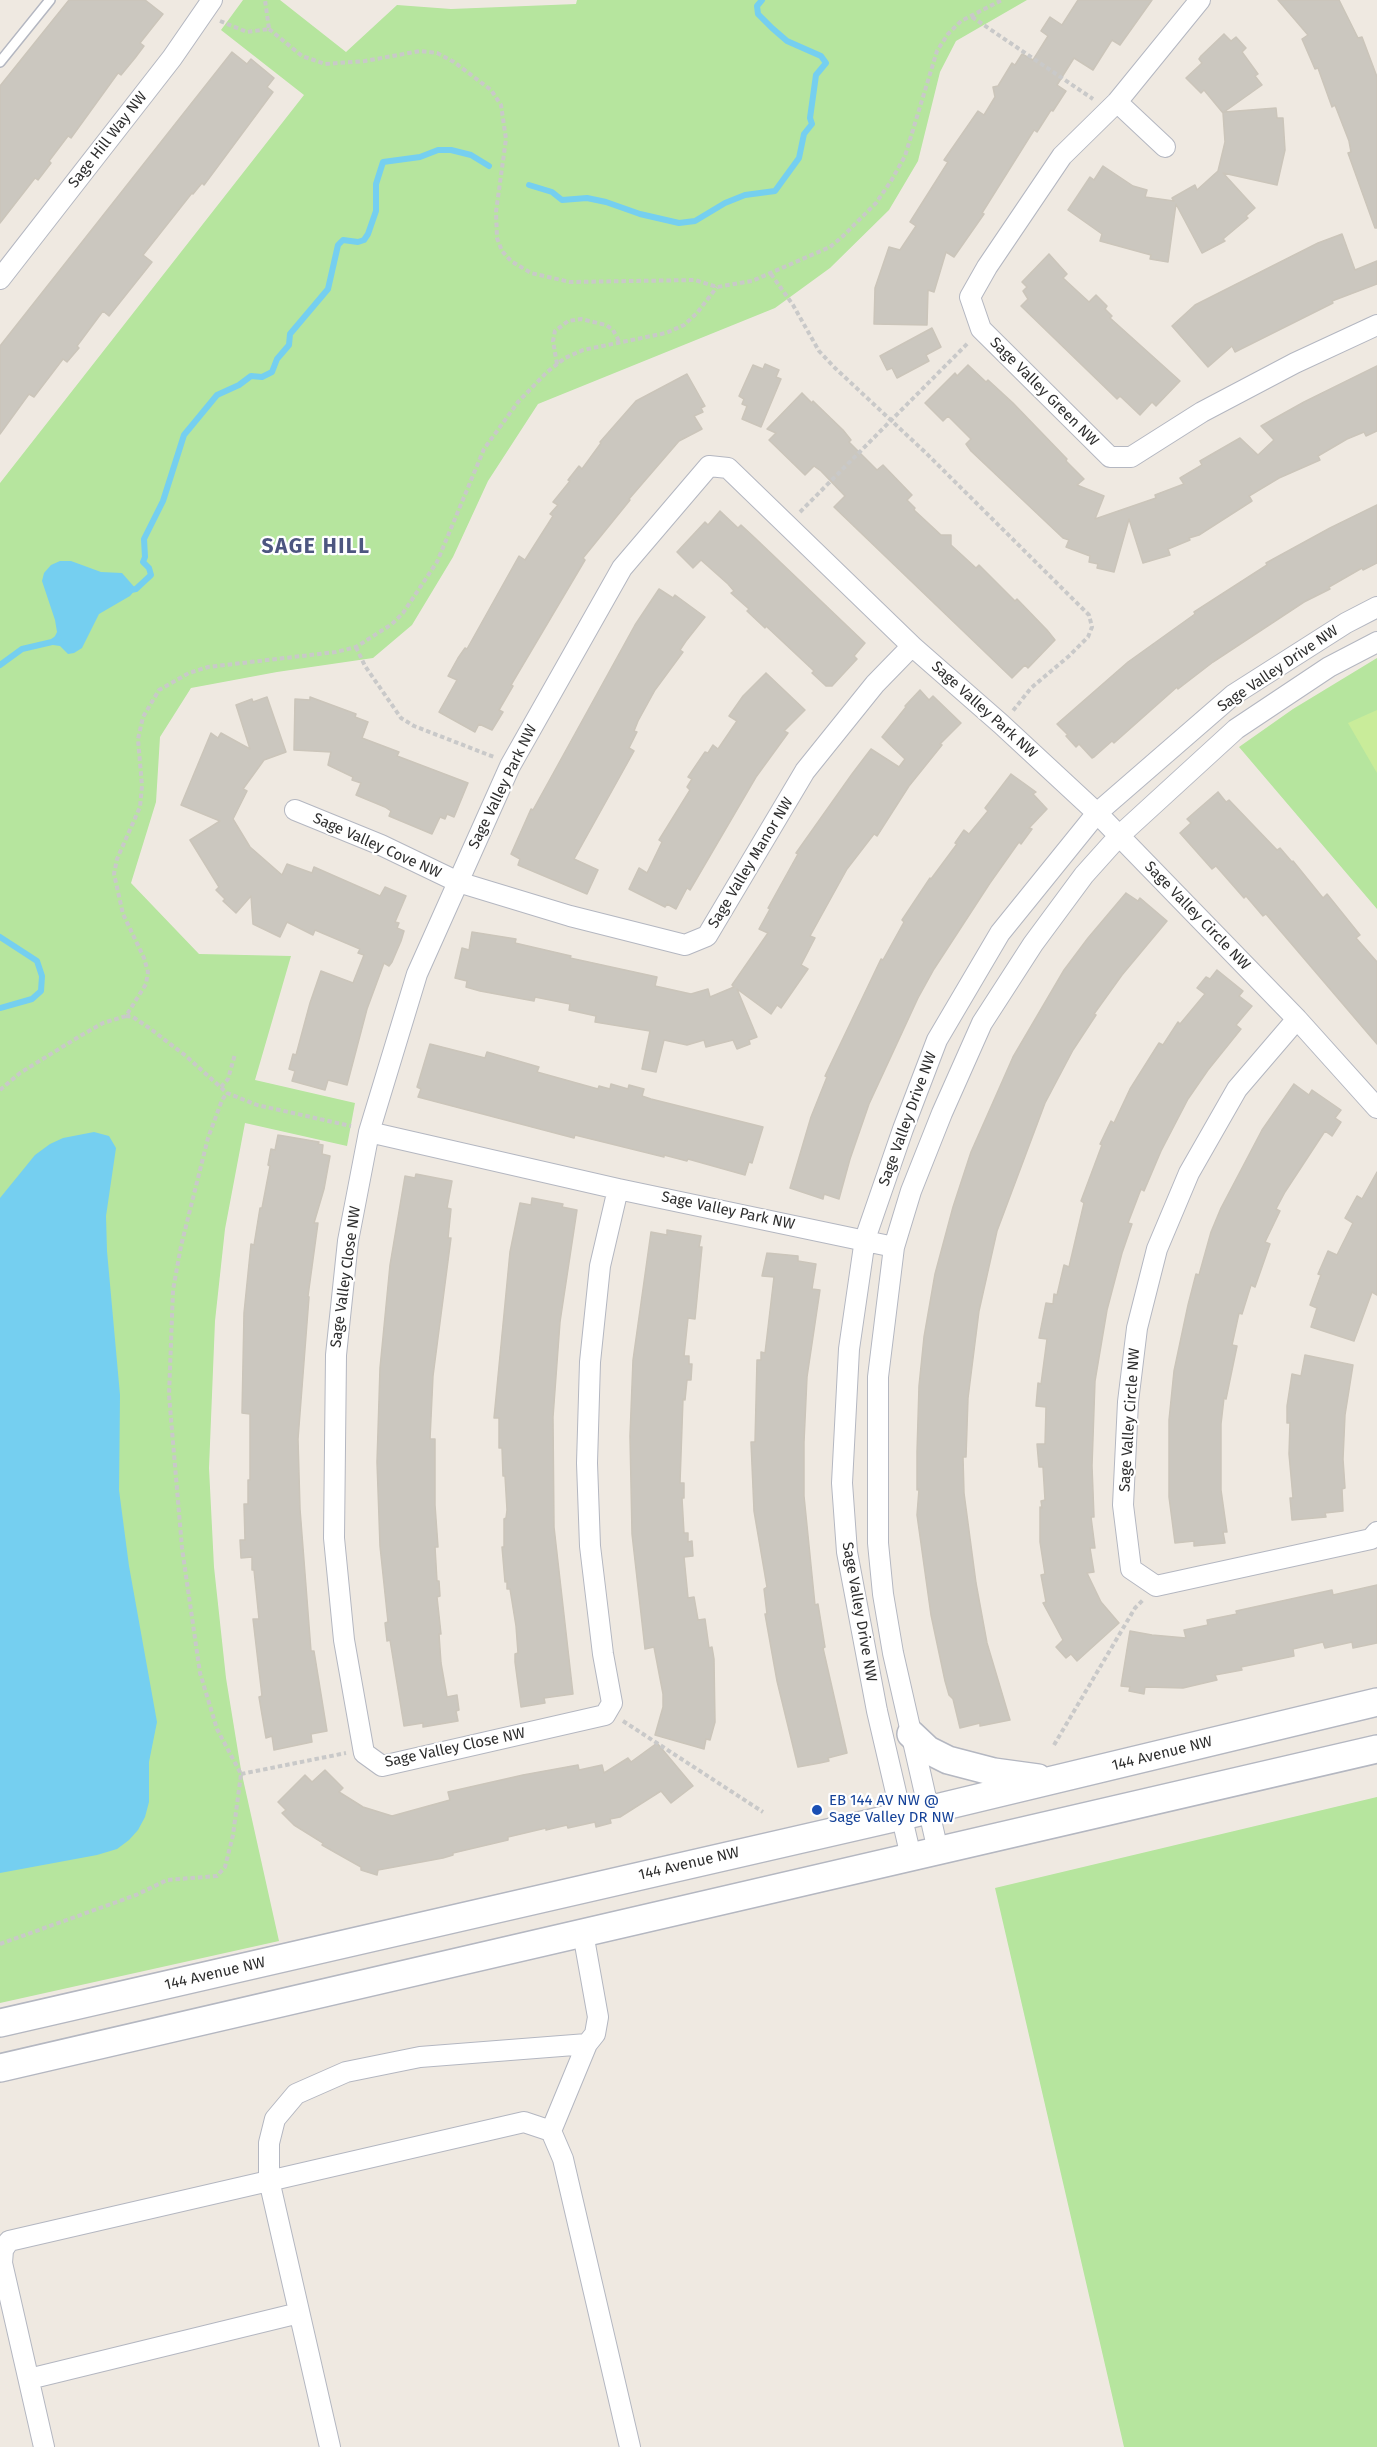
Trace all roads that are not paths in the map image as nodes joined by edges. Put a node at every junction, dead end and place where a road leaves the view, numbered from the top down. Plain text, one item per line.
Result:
1 (50, 0) edge
2 (1200, 0) edge
3 (204, 3) edge
4 (0, 62) edge
5 (1117, 102) junction
6 (1165, 147) dead end
7 (0, 279) edge
8 (1377, 325) edge
9 (1377, 607) edge
10 (1377, 642) edge
11 (912, 646) junction
12 (295, 810) dead end
13 (1097, 813) junction
14 (1119, 836) junction
15 (459, 882) junction
16 (1297, 1018) junction
17 (1377, 1108) edge
18 (369, 1132) junction
19 (618, 1189) junction
20 (865, 1239) junction
21 (894, 1247) junction
22 (1377, 1532) edge
23 (1377, 1702) edge
24 (911, 1734) junction
25 (1377, 1749) edge
26 (1057, 1780) junction
27 (928, 1810) junction
28 (901, 1815) junction
29 (938, 1851) junction
30 (911, 1857) junction
31 (583, 1933) junction
32 (0, 2023) edge
33 (587, 2044) junction
34 (0, 2067) edge
35 (551, 2131) junction
36 (269, 2180) junction
37 (1, 2250) edge
38 (299, 2313) junction
39 (29, 2379) junction
40 (44, 2447) edge
41 (330, 2447) edge
42 (630, 2447) edge

1 - 4 lane
2 - 5 street, Sage Valley Green NW
3 - 7 street, Sage Hill Way NW
5 - 6 street
5 - 8 street, Sage Valley Green NW
9 - 13 street, Sage Valley Drive NW
10 - 14 street, Sage Valley Drive NW
11 - 13 street, Sage Valley Park NW
11 - 15 street, Sage Valley Manor NW
11 - 15 street, Sage Valley Park NW
12 - 15 street, Sage Valley Cove NW
13 - 14 street, Sage Valley Circle NW
13 - 20 street, Sage Valley Drive NW
14 - 16 street, Sage Valley Circle NW
14 - 21 street, Sage Valley Drive NW
15 - 18 street, Sage Valley Park NW
16 - 17 street, Sage Valley Circle NW
16 - 22 street, Sage Valley Circle NW
18 - 19 street, Sage Valley Park NW
18 - 19 street, Sage Valley Close NW
19 - 20 street, Sage Valley Park NW
20 - 21 street, Sage Valley Park NW
20 - 28 street, Sage Valley Drive NW
21 - 24 street, Sage Valley Drive NW
23 - 26 main road, 144 Avenue NW
24 - 26 main road
24 - 27 street, Sage Valley Drive NW
25 - 29 main road
26 - 27 main road, 144 Avenue NW
27 - 28 main road, 144 Avenue NW
27 - 29 street, Sage Valley Drive NW
28 - 30 street, Sage Valley Drive NW
28 - 32 main road, 144 Avenue NW
29 - 30 main road
30 - 31 main road
31 - 33 street
31 - 34 main road
33 - 35 street
33 - 36 street
35 - 36 street
35 - 42 street
36 - 37 street
36 - 38 street
37 - 39 street
38 - 39 street
38 - 41 street
39 - 40 street

